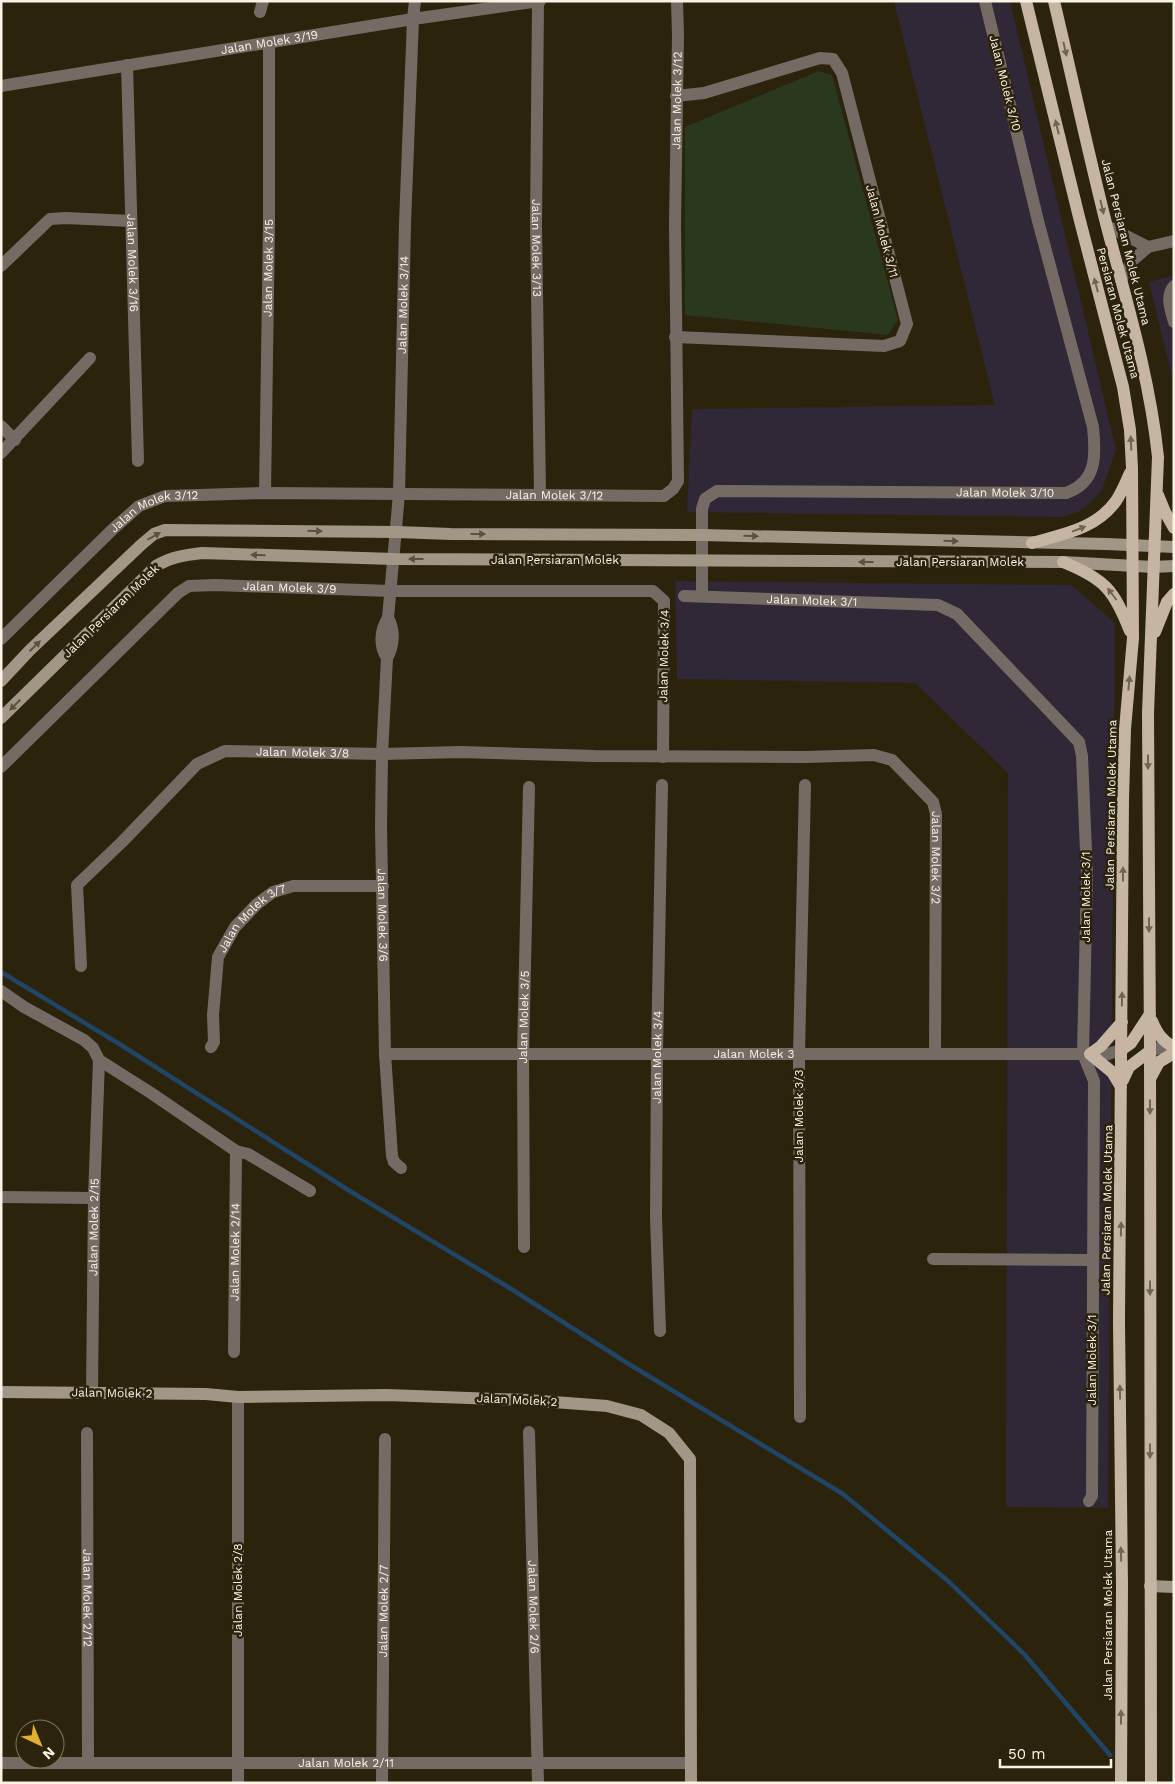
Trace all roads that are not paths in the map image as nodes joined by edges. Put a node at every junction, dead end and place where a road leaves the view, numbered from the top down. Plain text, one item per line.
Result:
1 (415, 1) edge
2 (677, 1) edge
3 (984, 1) edge
4 (1026, 1) edge
5 (1054, 1) edge
6 (539, 2) edge
7 (413, 19) junction
8 (269, 44) junction
9 (127, 65) junction
10 (1, 86) edge
11 (676, 96) junction
12 (131, 221) junction
13 (1107, 226) junction
14 (1174, 241) edge
15 (1148, 247) junction
16 (1, 266) edge
17 (1121, 280) junction
18 (1174, 286) edge
19 (1174, 322) edge
20 (676, 337) junction
21 (90, 358) dead end
22 (1, 426) edge
23 (15, 440) junction
24 (1, 454) edge
25 (138, 461) dead end
26 (1132, 468) junction
27 (1156, 490) junction
28 (264, 493) junction
29 (399, 494) junction
30 (540, 494) junction
31 (1174, 528) edge
32 (397, 532) junction
33 (702, 535) junction
34 (1032, 543) junction
35 (1132, 545) junction
36 (1154, 545) junction
37 (1174, 547) edge
38 (394, 559) junction
39 (702, 561) junction
40 (1063, 562) junction
41 (1132, 566) junction
42 (1174, 566) edge
43 (1153, 567) junction
44 (391, 591) junction
45 (652, 591) joint
46 (1174, 594) edge
47 (684, 596) dead end
48 (702, 596) junction
49 (1133, 638) junction
50 (1, 639) edge
51 (1151, 644) junction
52 (1, 681) edge
53 (1, 718) edge
54 (382, 754) junction
55 (663, 757) junction
56 (1, 767) edge
57 (662, 785) dead end
58 (805, 786) dead end
59 (529, 787) dead end
60 (383, 886) junction
61 (81, 966) dead end
62 (1, 991) edge
63 (1150, 1014) junction
64 (1122, 1022) junction
65 (211, 1047) dead end
66 (1174, 1048) edge
67 (1121, 1050) junction
68 (1150, 1051) junction
69 (1174, 1053) edge
70 (385, 1054) junction
71 (523, 1054) junction
72 (656, 1054) junction
73 (799, 1054) junction
74 (935, 1054) junction
75 (1087, 1054) junction
76 (99, 1060) junction
77 (1150, 1079) junction
78 (1121, 1087) junction
79 (236, 1152) junction
80 (401, 1168) dead end
81 (310, 1191) dead end
82 (1, 1197) edge
83 (94, 1198) junction
84 (524, 1247) dead end
85 (933, 1260) dead end
86 (1092, 1260) junction
87 (660, 1331) dead end
88 (234, 1352) dead end
89 (1, 1392) edge
90 (92, 1393) junction
91 (238, 1396) junction
92 (800, 1417) dead end
93 (529, 1432) dead end
94 (87, 1433) dead end
95 (384, 1439) dead end
96 (1088, 1501) dead end
97 (1150, 1586) junction
98 (1174, 1587) edge
99 (1, 1763) edge
100 (88, 1763) junction
101 (238, 1763) junction
102 (382, 1763) junction
103 (538, 1763) junction
104 (690, 1763) junction
105 (238, 1783) edge
106 (382, 1783) edge
107 (538, 1783) edge
108 (691, 1783) edge
109 (1121, 1783) edge
110 (1150, 1783) edge

1 - 7 street, Jalan Molek 3/14
2 - 11 street, Jalan Molek 3/12
3 - 33 street, Jalan Molek 3/10
26 -> 4 main road, Persiaran Molek Utama
5 -> 13 main road, Jalan Persiaran Molek Utama
6 - 7 street, Jalan Molek 3/19
6 - 30 street, Jalan Molek 3/13
7 - 8 street, Jalan Molek 3/19
7 - 29 street, Jalan Molek 3/14
8 - 9 street, Jalan Molek 3/19
8 - 28 street, Jalan Molek 3/15
9 - 10 street, Jalan Molek 3/19
9 - 12 street, Jalan Molek 3/16
11 - 20 street, Jalan Molek 3/12
11 - 20 street, Jalan Molek 3/11
12 - 16 street
12 - 25 street, Jalan Molek 3/16
13 - 15 street
13 - 17 main road, Jalan Persiaran Molek Utama
14 - 15 street
15 - 17 street
17 - 27 main road, Jalan Persiaran Molek Utama
18 - 19 street
20 - 30 street, Jalan Molek 3/12
21 - 23 street
22 - 23 street
23 - 24 street
34 -> 26 main road
26 - 35 main road, Persiaran Molek Utama
27 - 31 main road
27 - 36 main road
28 - 29 street, Jalan Molek 3/12
28 - 50 street, Jalan Molek 3/12
29 - 30 street, Jalan Molek 3/12
29 - 32 street, Jalan Molek 3/14
32 -> 33 main road, Jalan Persiaran Molek
32 - 38 street, Jalan Molek 3/14
52 -> 32 main road, Jalan Persiaran Molek
33 -> 34 main road, Jalan Persiaran Molek
33 - 39 street, Jalan Molek 3/10
34 - 35 main road, Jalan Persiaran Molek
35 - 36 main road, Jalan Persiaran Molek
35 - 41 main road, Persiaran Molek Utama
36 - 37 main road, Jalan Persiaran Molek
36 - 43 main road
39 -> 38 main road, Jalan Persiaran Molek
38 - 44 street, Jalan Molek 3/14
38 -> 53 main road, Jalan Persiaran Molek
40 -> 39 main road, Jalan Persiaran Molek
39 - 48 street, Jalan Molek 3/10
40 - 41 main road, Jalan Persiaran Molek
49 -> 40 main road
41 - 43 main road, Jalan Persiaran Molek
41 - 49 main road, Persiaran Molek Utama
42 - 43 main road, Jalan Persiaran Molek
43 - 51 main road
44 - 45 street, Jalan Molek 3/9
44 - 54 street, Jalan Molek 3/6
44 - 56 street, Jalan Molek 3/9
45 - 55 street, Jalan Molek 3/4
46 - 51 main road
47 - 48 street, Jalan Molek 3/1
48 - 75 street, Jalan Molek 3/1
64 -> 49 main road, Jalan Persiaran Molek Utama
51 -> 63 main road
54 - 55 street, Jalan Molek 3/8
54 - 60 street, Jalan Molek 3/6
54 - 61 street, Jalan Molek 3/8
55 - 74 street, Jalan Molek 3/2
57 - 72 street, Jalan Molek 3/4
58 - 73 street, Jalan Molek 3/3
59 - 71 street, Jalan Molek 3/5
60 - 65 street, Jalan Molek 3/7
60 - 70 street, Jalan Molek 3/6
62 - 76 street
63 - 66 main road
63 - 67 main road
63 - 68 main road
64 - 67 main road, Jalan Persiaran Molek Utama
64 - 75 main road
66 - 68 street
67 - 75 street, Jalan Molek 3
67 - 78 main road, Jalan Persiaran Molek Utama
68 - 77 main road
68 - 78 main road
69 - 77 main road
70 - 71 street, Jalan Molek 3
70 - 80 street, Jalan Molek 3/6
71 - 72 street, Jalan Molek 3
71 - 84 street, Jalan Molek 3/5
72 - 73 street, Jalan Molek 3
72 - 87 street, Jalan Molek 3/4
73 - 74 street, Jalan Molek 3
73 - 92 street, Jalan Molek 3/3
74 - 75 street, Jalan Molek 3
75 - 78 main road
75 - 86 street, Jalan Molek 3/1
76 - 79 street
76 - 83 street, Jalan Molek 2/15
77 -> 97 main road
109 -> 78 main road, Jalan Persiaran Molek Utama
79 - 81 street
79 - 88 street, Jalan Molek 2/14
82 - 83 street
83 - 90 street, Jalan Molek 2/15
85 - 86 street
86 - 96 street, Jalan Molek 3/1
89 - 90 main road, Jalan Molek 2
90 - 91 main road, Jalan Molek 2
91 - 101 street, Jalan Molek 2/8
91 - 104 main road, Jalan Molek 2
93 - 103 street, Jalan Molek 2/6
94 - 100 street, Jalan Molek 2/12
95 - 102 street, Jalan Molek 2/7
97 - 98 main road
97 - 110 main road
99 - 100 street, Jalan Molek 2/11
100 - 101 street, Jalan Molek 2/11
101 - 102 street, Jalan Molek 2/11
101 - 105 street, Jalan Molek 2/8
102 - 103 street, Jalan Molek 2/11
102 - 106 street, Jalan Molek 2/7
103 - 104 street, Jalan Molek 2/11
103 - 107 street, Jalan Molek 2/6
104 - 108 main road, Jalan Molek 2

